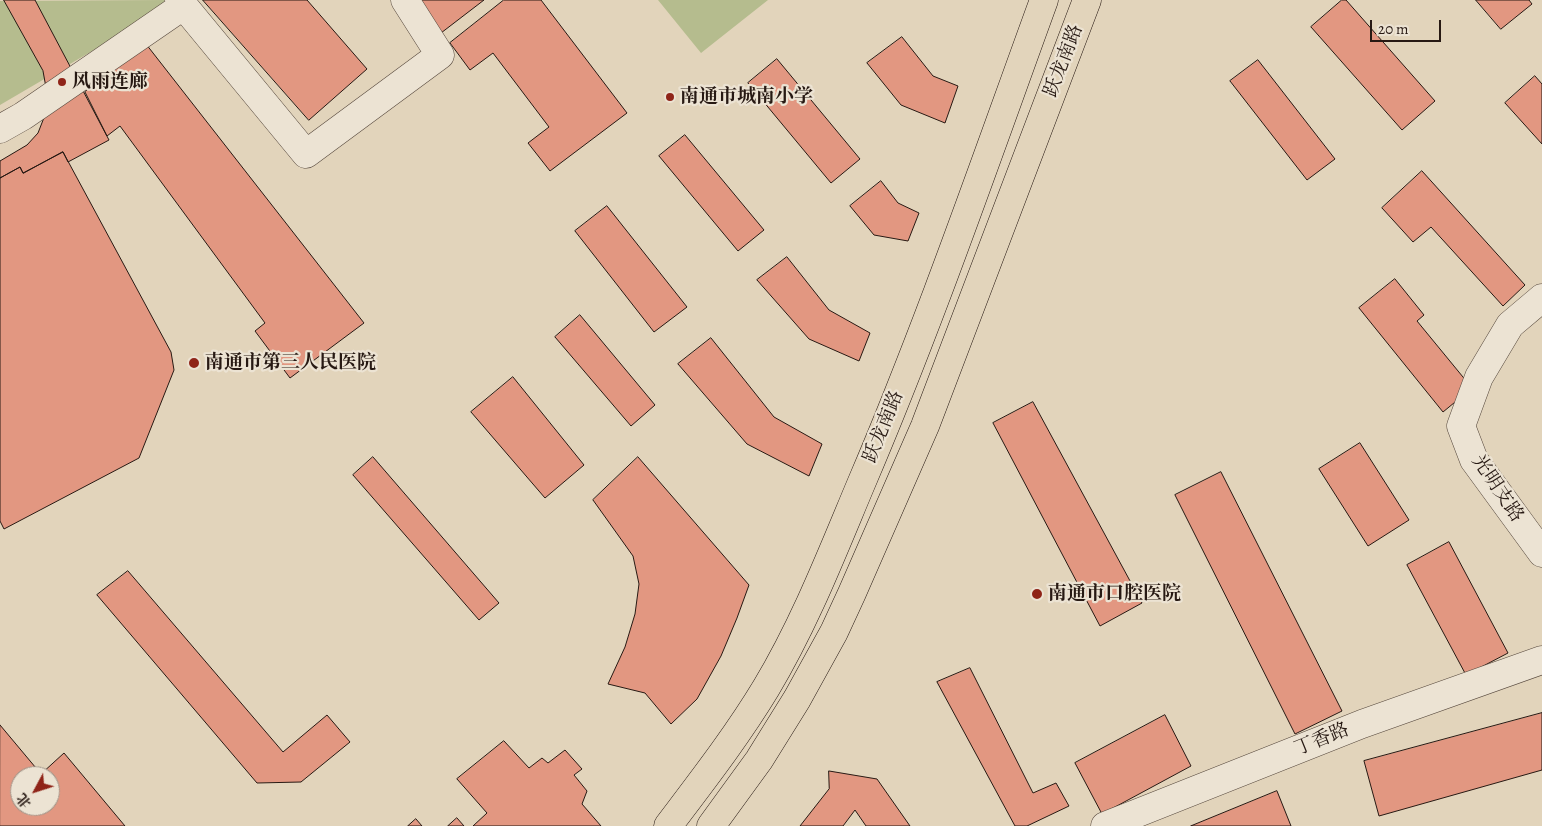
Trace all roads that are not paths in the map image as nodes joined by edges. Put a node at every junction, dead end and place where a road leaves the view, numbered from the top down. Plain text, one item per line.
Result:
1 (405, 0) edge
2 (1044, 0) edge
3 (1088, 0) edge
4 (180, 3) edge
5 (0, 128) edge
6 (1542, 298) edge
7 (1542, 553) edge
8 (1542, 660) edge
9 (668, 826) edge
10 (711, 826) edge
11 (1105, 826) edge

1 - 4 street
2 - 9 main road, 跃龙南路
3 - 10 main road, 跃龙南路
4 - 5 street
6 - 7 street, 光明支路
8 - 11 street, 丁香路

